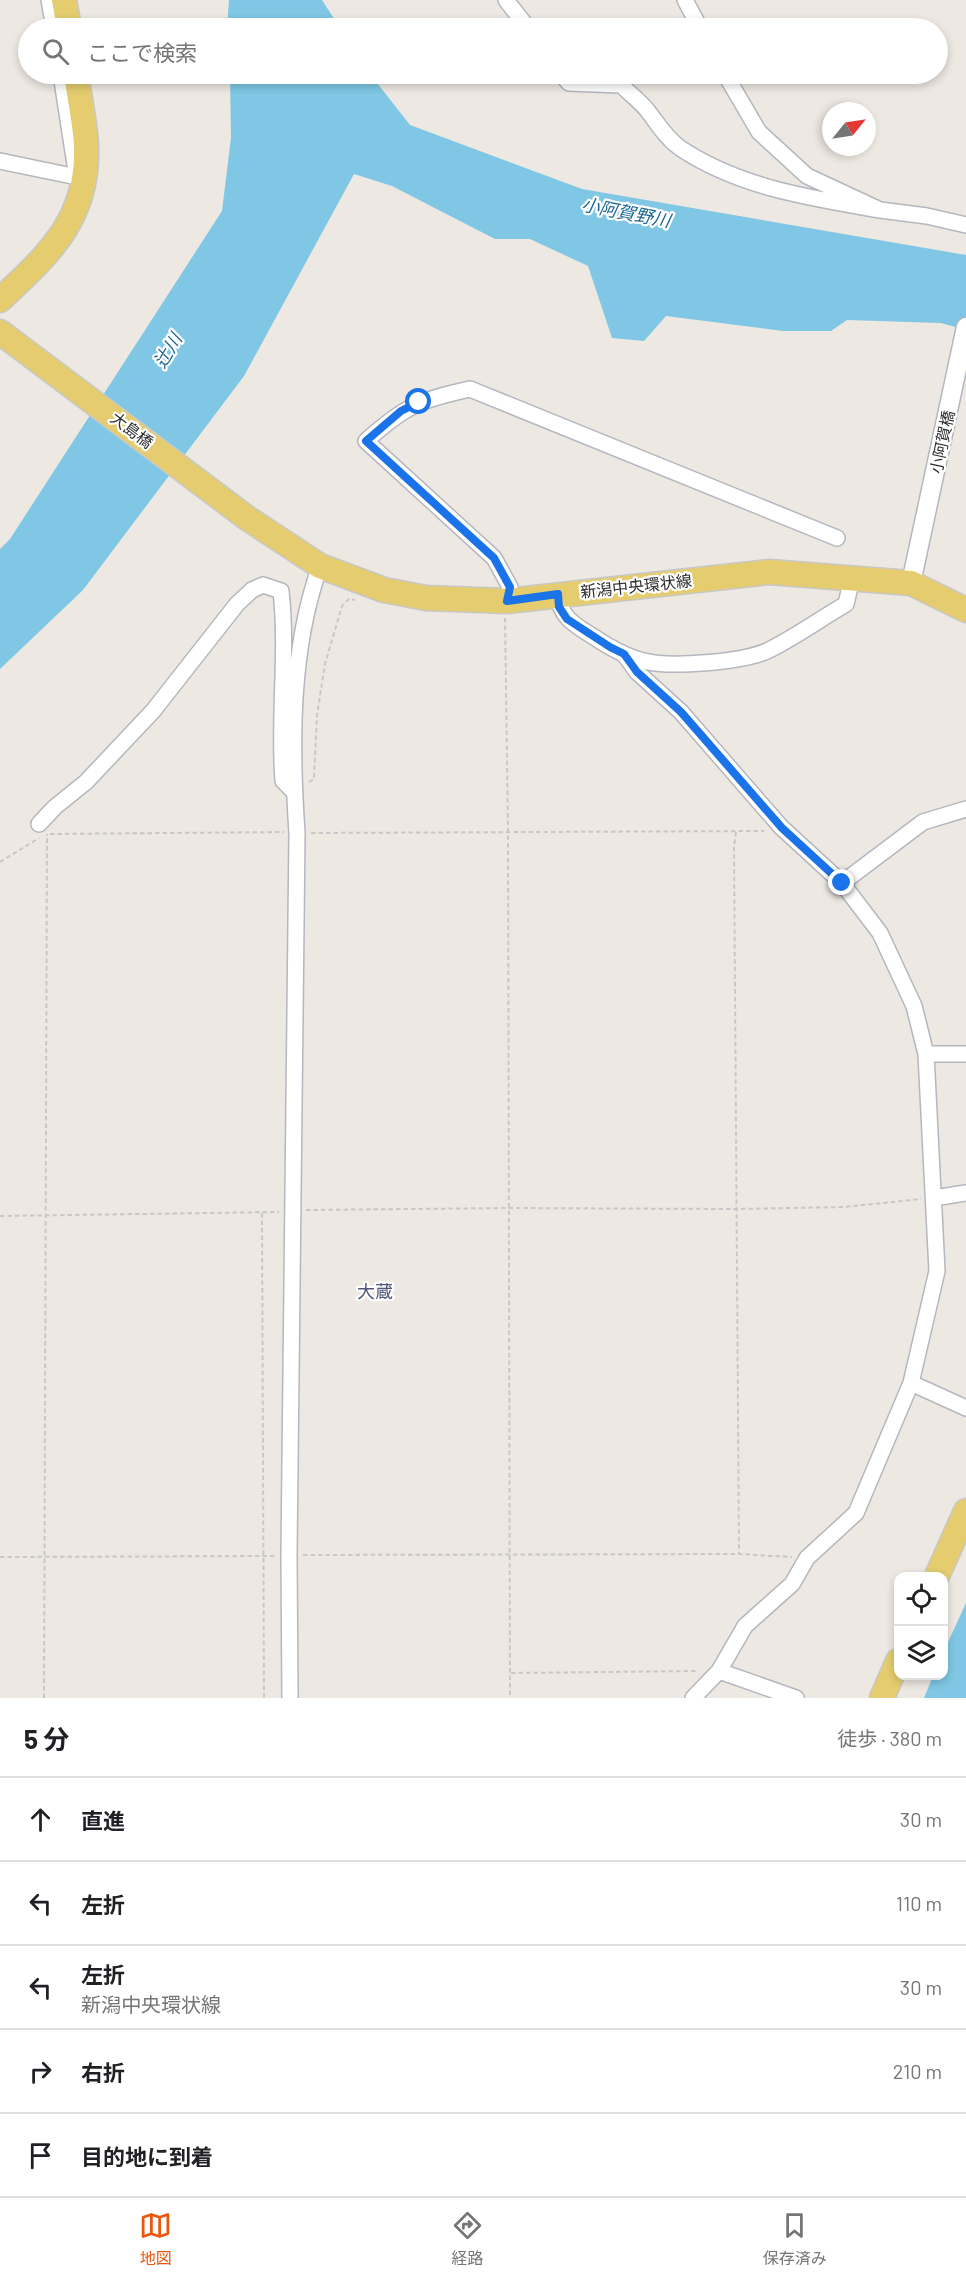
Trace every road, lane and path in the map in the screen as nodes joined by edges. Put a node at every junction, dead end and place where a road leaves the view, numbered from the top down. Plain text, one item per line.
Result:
1 (49, 0) edge
2 (64, 0) edge
3 (506, 0) edge
4 (685, 0) edge
5 (52, 18) edge
6 (67, 18) edge
7 (520, 18) edge
8 (695, 18) edge
9 (63, 84) edge
10 (77, 84) edge
11 (595, 84) edge
12 (731, 84) edge
13 (0, 161) edge
14 (81, 175) junction
15 (880, 210) junction
16 (966, 225) edge
17 (0, 300) edge
18 (966, 327) edge
19 (8, 338) edge
20 (247, 518) joint
21 (837, 538) dead end
22 (320, 566) junction
23 (852, 578) junction
24 (911, 583) junction
25 (558, 594) junction
26 (507, 601) junction
27 (360, 602) dead end
28 (966, 610) edge
29 (624, 654) junction
30 (294, 792) junction
31 (966, 809) edge
32 (782, 828) junction
33 (43, 829) junction
34 (508, 831) junction
35 (736, 831) junction
36 (279, 832) dead end
37 (297, 833) junction
38 (0, 862) edge
39 (842, 883) junction
40 (926, 1054) junction
41 (966, 1054) edge
42 (966, 1193) edge
43 (934, 1198) junction
44 (509, 1208) junction
45 (736, 1209) junction
46 (291, 1210) junction
47 (262, 1213) junction
48 (0, 1216) edge
49 (45, 1216) junction
50 (910, 1383) junction
51 (966, 1408) edge
52 (966, 1511) edge
53 (511, 1554) junction
54 (739, 1554) junction
55 (289, 1555) junction
56 (265, 1556) junction
57 (0, 1557) edge
58 (46, 1557) junction
59 (807, 1558) junction
60 (939, 1572) edge
61 (894, 1670) edge
62 (719, 1671) junction
63 (510, 1673) junction
64 (44, 1698) edge
65 (264, 1698) edge
66 (290, 1698) edge
67 (510, 1698) edge
68 (693, 1698) edge
69 (796, 1698) edge
70 (882, 1698) edge

1 - 5 street
2 - 6 main road
3 - 7 street
4 - 8 street
9 - 14 street
10 - 14 main road
11 - 15 street
12 - 15 street
13 - 14 street
14 - 17 main road
15 - 16 street
18 - 24 street, 小阿賀橋
19 - 20 main road, 大島橋
20 - 22 main road, 新潟中央環状線
21 - 26 street
22 - 26 main road, 新潟中央環状線
22 - 30 street
23 - 24 main road, 新潟中央環状線
23 - 25 main road, 新潟中央環状線
23 - 29 street
24 - 28 main road, 新潟中央環状線
25 - 26 main road, 新潟中央環状線
25 - 29 street
26 - 34 path
27 - 30 path
29 - 32 street
30 - 33 street
30 - 37 street
31 - 39 street
32 - 35 path
32 - 39 street
33 - 36 path
33 - 38 path
33 - 49 path
34 - 35 path
34 - 37 path
34 - 44 path
35 - 45 path
37 - 46 street
39 - 40 street
40 - 41 street
40 - 43 street
42 - 43 street
43 - 45 path
43 - 50 street
44 - 45 path
44 - 46 path
44 - 53 path
45 - 54 path
46 - 47 path
46 - 55 street
47 - 49 path
47 - 56 path
48 - 49 path
49 - 58 path
50 - 51 street
50 - 59 street
52 - 60 main road
53 - 54 path
53 - 55 path
53 - 63 path
54 - 59 path
55 - 66 street
56 - 58 path
56 - 65 path
57 - 58 path
58 - 64 path
59 - 62 street
61 - 70 main road
62 - 63 path
62 - 68 street
62 - 69 street
63 - 67 path

